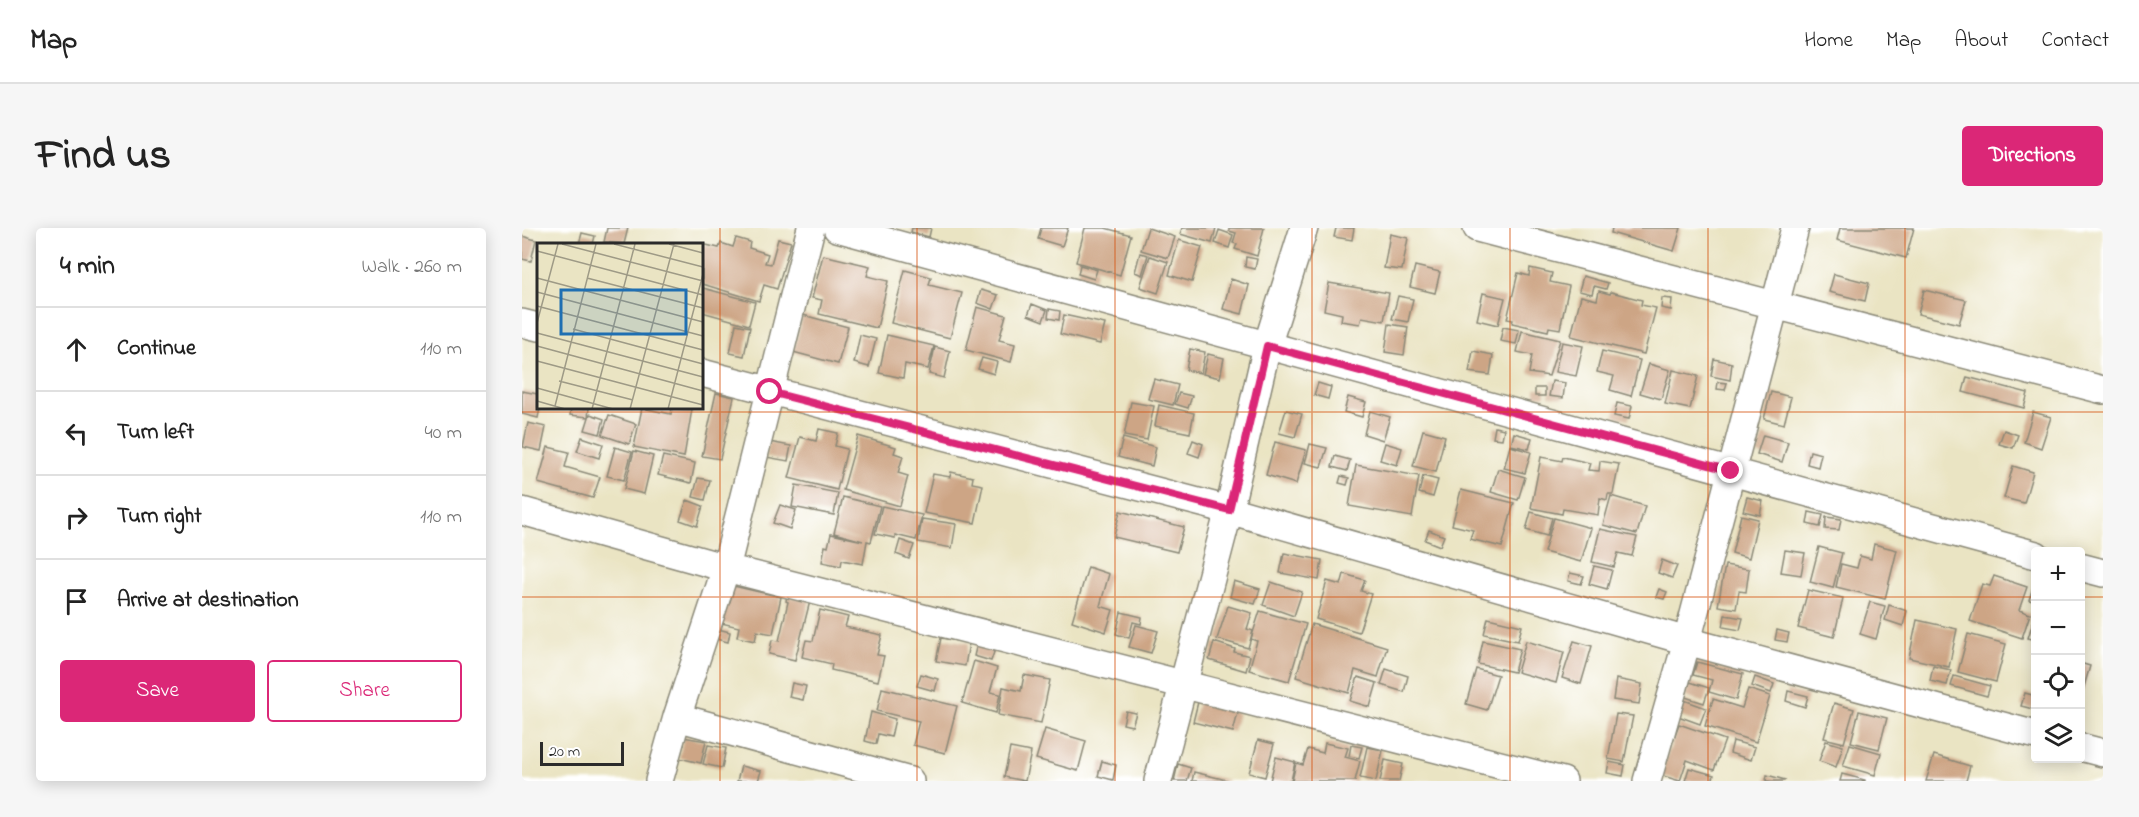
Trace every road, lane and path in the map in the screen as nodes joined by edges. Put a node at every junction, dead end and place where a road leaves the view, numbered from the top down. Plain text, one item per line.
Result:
1 (811, 228) edge
2 (837, 228) edge
3 (1304, 228) edge
4 (1477, 228) edge
5 (1795, 228) edge
6 (1775, 304) junction
7 (522, 323) edge
8 (537, 327) edge
9 (1267, 346) junction
10 (704, 374) edge
11 (2103, 390) edge
12 (770, 392) junction
13 (1731, 471) junction
14 (1229, 510) junction
15 (522, 511) edge
16 (2031, 554) edge
17 (726, 568) junction
18 (2085, 568) edge
19 (2103, 573) edge
20 (1687, 642) junction
21 (1182, 685) junction
22 (677, 717) junction
23 (2031, 734) edge
24 (2085, 748) edge
25 (2103, 753) edge
26 (659, 781) edge
27 (910, 781) edge
28 (1158, 781) edge
29 (1563, 781) edge
30 (1647, 781) edge

1 - 12 street
2 - 9 street
3 - 9 street
4 - 6 street
5 - 6 street
6 - 11 street
6 - 13 street
7 - 8 street
9 - 13 street
9 - 14 street
10 - 12 street
12 - 14 street
12 - 17 street
13 - 16 street
13 - 20 street
14 - 20 street
14 - 21 street
15 - 17 street
17 - 21 street
17 - 22 street
18 - 19 street
20 - 23 street
20 - 30 street
21 - 28 street
21 - 29 street
22 - 26 street
22 - 27 street
24 - 25 street

